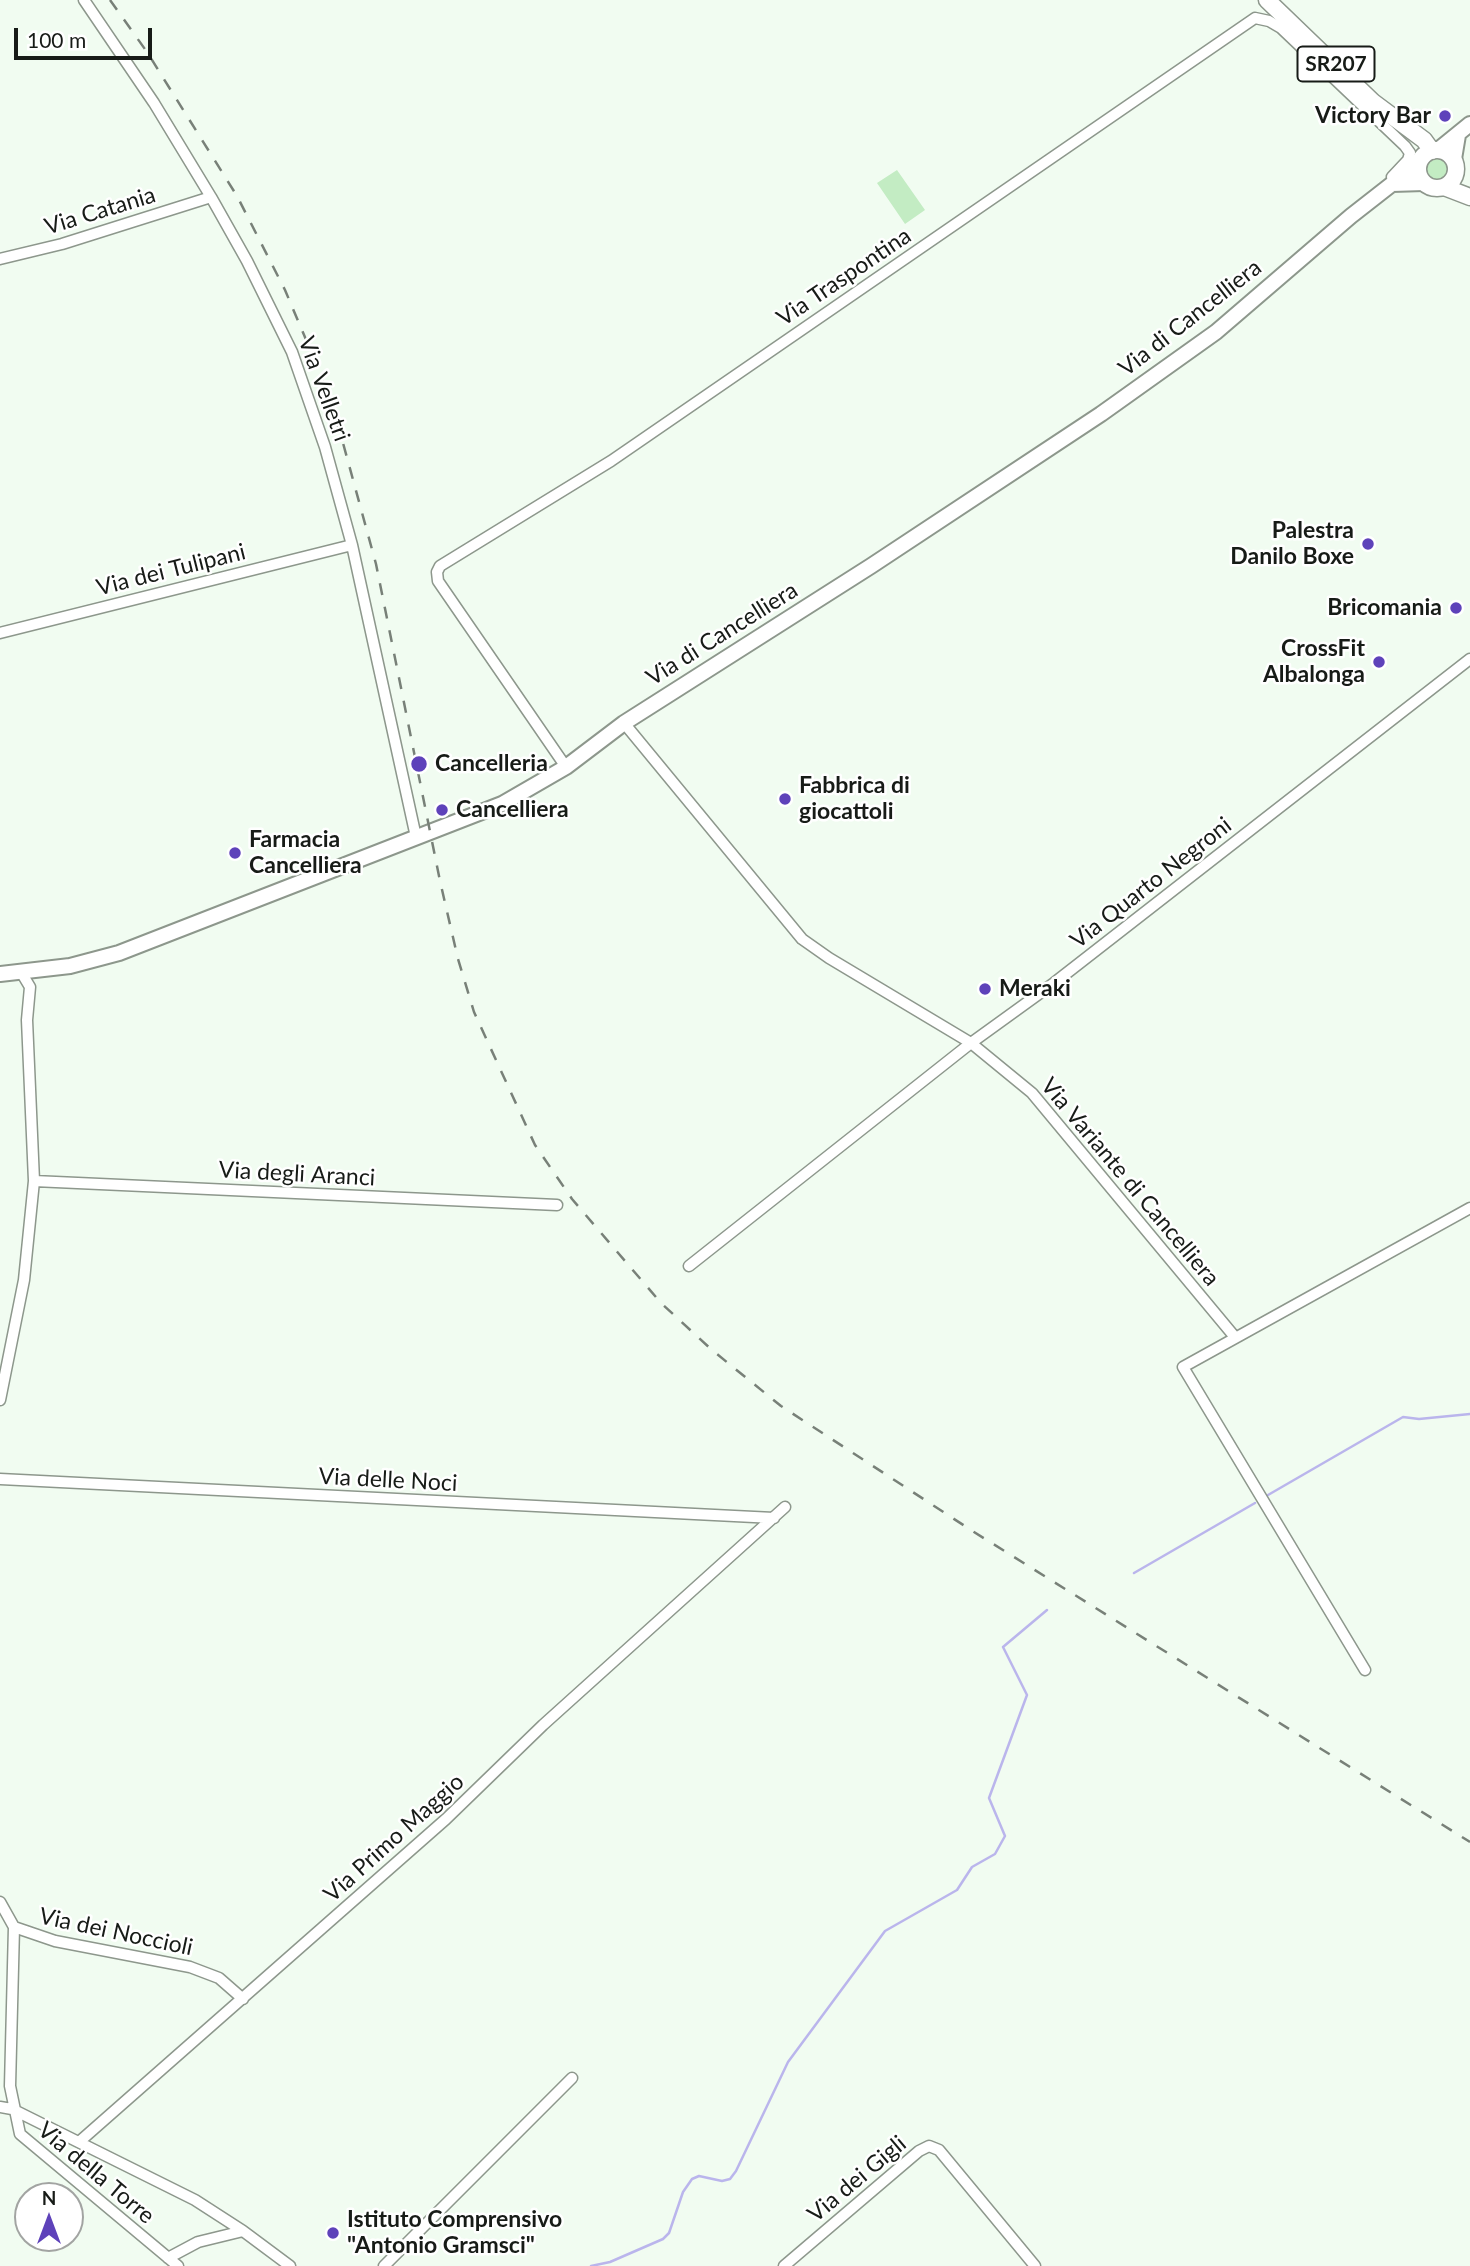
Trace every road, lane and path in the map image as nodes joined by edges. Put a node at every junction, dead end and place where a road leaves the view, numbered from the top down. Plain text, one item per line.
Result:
1 (84, 0) edge
2 (1267, 0) edge
3 (1470, 124) edge
4 (1458, 135) junction
5 (1427, 163) junction
6 (1455, 164) junction
7 (1470, 181) edge
8 (1389, 187) junction
9 (1444, 187) junction
10 (211, 197) junction
11 (1470, 197) edge
12 (0, 258) edge
13 (352, 545) junction
14 (0, 632) edge
15 (1470, 659) edge
16 (624, 723) junction
17 (566, 767) junction
18 (416, 837) junction
19 (53, 969) junction
20 (21, 972) junction
21 (0, 974) edge
22 (30, 993) junction
23 (971, 1043) junction
24 (34, 1181) junction
25 (557, 1205) dead end
26 (1470, 1208) edge
27 (689, 1266) dead end
28 (1234, 1336) junction
29 (0, 1400) edge
30 (0, 1479) edge
31 (785, 1507) dead end
32 (774, 1518) junction
33 (1365, 1670) dead end
34 (0, 1902) edge
35 (14, 1927) junction
36 (243, 1999) junction
37 (572, 2078) dead end
38 (0, 2107) edge
39 (12, 2109) junction
40 (79, 2142) junction
41 (243, 2231) junction
42 (168, 2258) junction
43 (178, 2266) edge
44 (290, 2266) edge
45 (384, 2266) edge
46 (784, 2266) edge
47 (1035, 2266) edge

1 - 10 street, Via Velletri
2 - 5 main road, SR207
3 - 4 street, Via di Cancelliera
4 - 5 street, Via di Cancelliera
4 - 6 street
5 - 6 main road
5 - 8 street, Via di Cancelliera
5 - 9 main road
6 - 7 main road
6 - 9 main road
8 - 16 street, Via di Cancelliera
8 - 17 street, Via Traspontina
9 - 11 main road
10 - 12 street, Via Catania
10 - 13 street, Via Velletri
13 - 14 street, Via dei Tulipani
13 - 18 street, Via Velletri
15 - 23 street, Via Quarto Negroni
16 - 17 street, Via di Cancelliera
16 - 23 street, Via Variante di Cancelliera
17 - 18 street, Via di Cancelliera
18 - 19 street, Via di Cancelliera
19 - 20 street, Via di Cancelliera
19 - 22 street
20 - 21 street, Via di Cancelliera
20 - 22 street
22 - 24 street
23 - 27 street, Via Quarto Negroni
23 - 28 street, Via Variante di Cancelliera
24 - 25 street, Via degli Aranci
24 - 29 street
26 - 28 street
28 - 33 street
30 - 32 street, Via delle Noci
31 - 32 street, Via Primo Maggio
32 - 36 street, Via Primo Maggio
34 - 35 street
35 - 36 street, Via dei Noccioli
35 - 39 street, Via della Torre
36 - 40 street, Via Primo Maggio
37 - 45 street
38 - 39 street
39 - 40 street
39 - 42 street, Via della Torre
40 - 41 street
41 - 42 street
41 - 44 street
42 - 43 street, Via della Torre
46 - 47 street, Via dei Gigli

